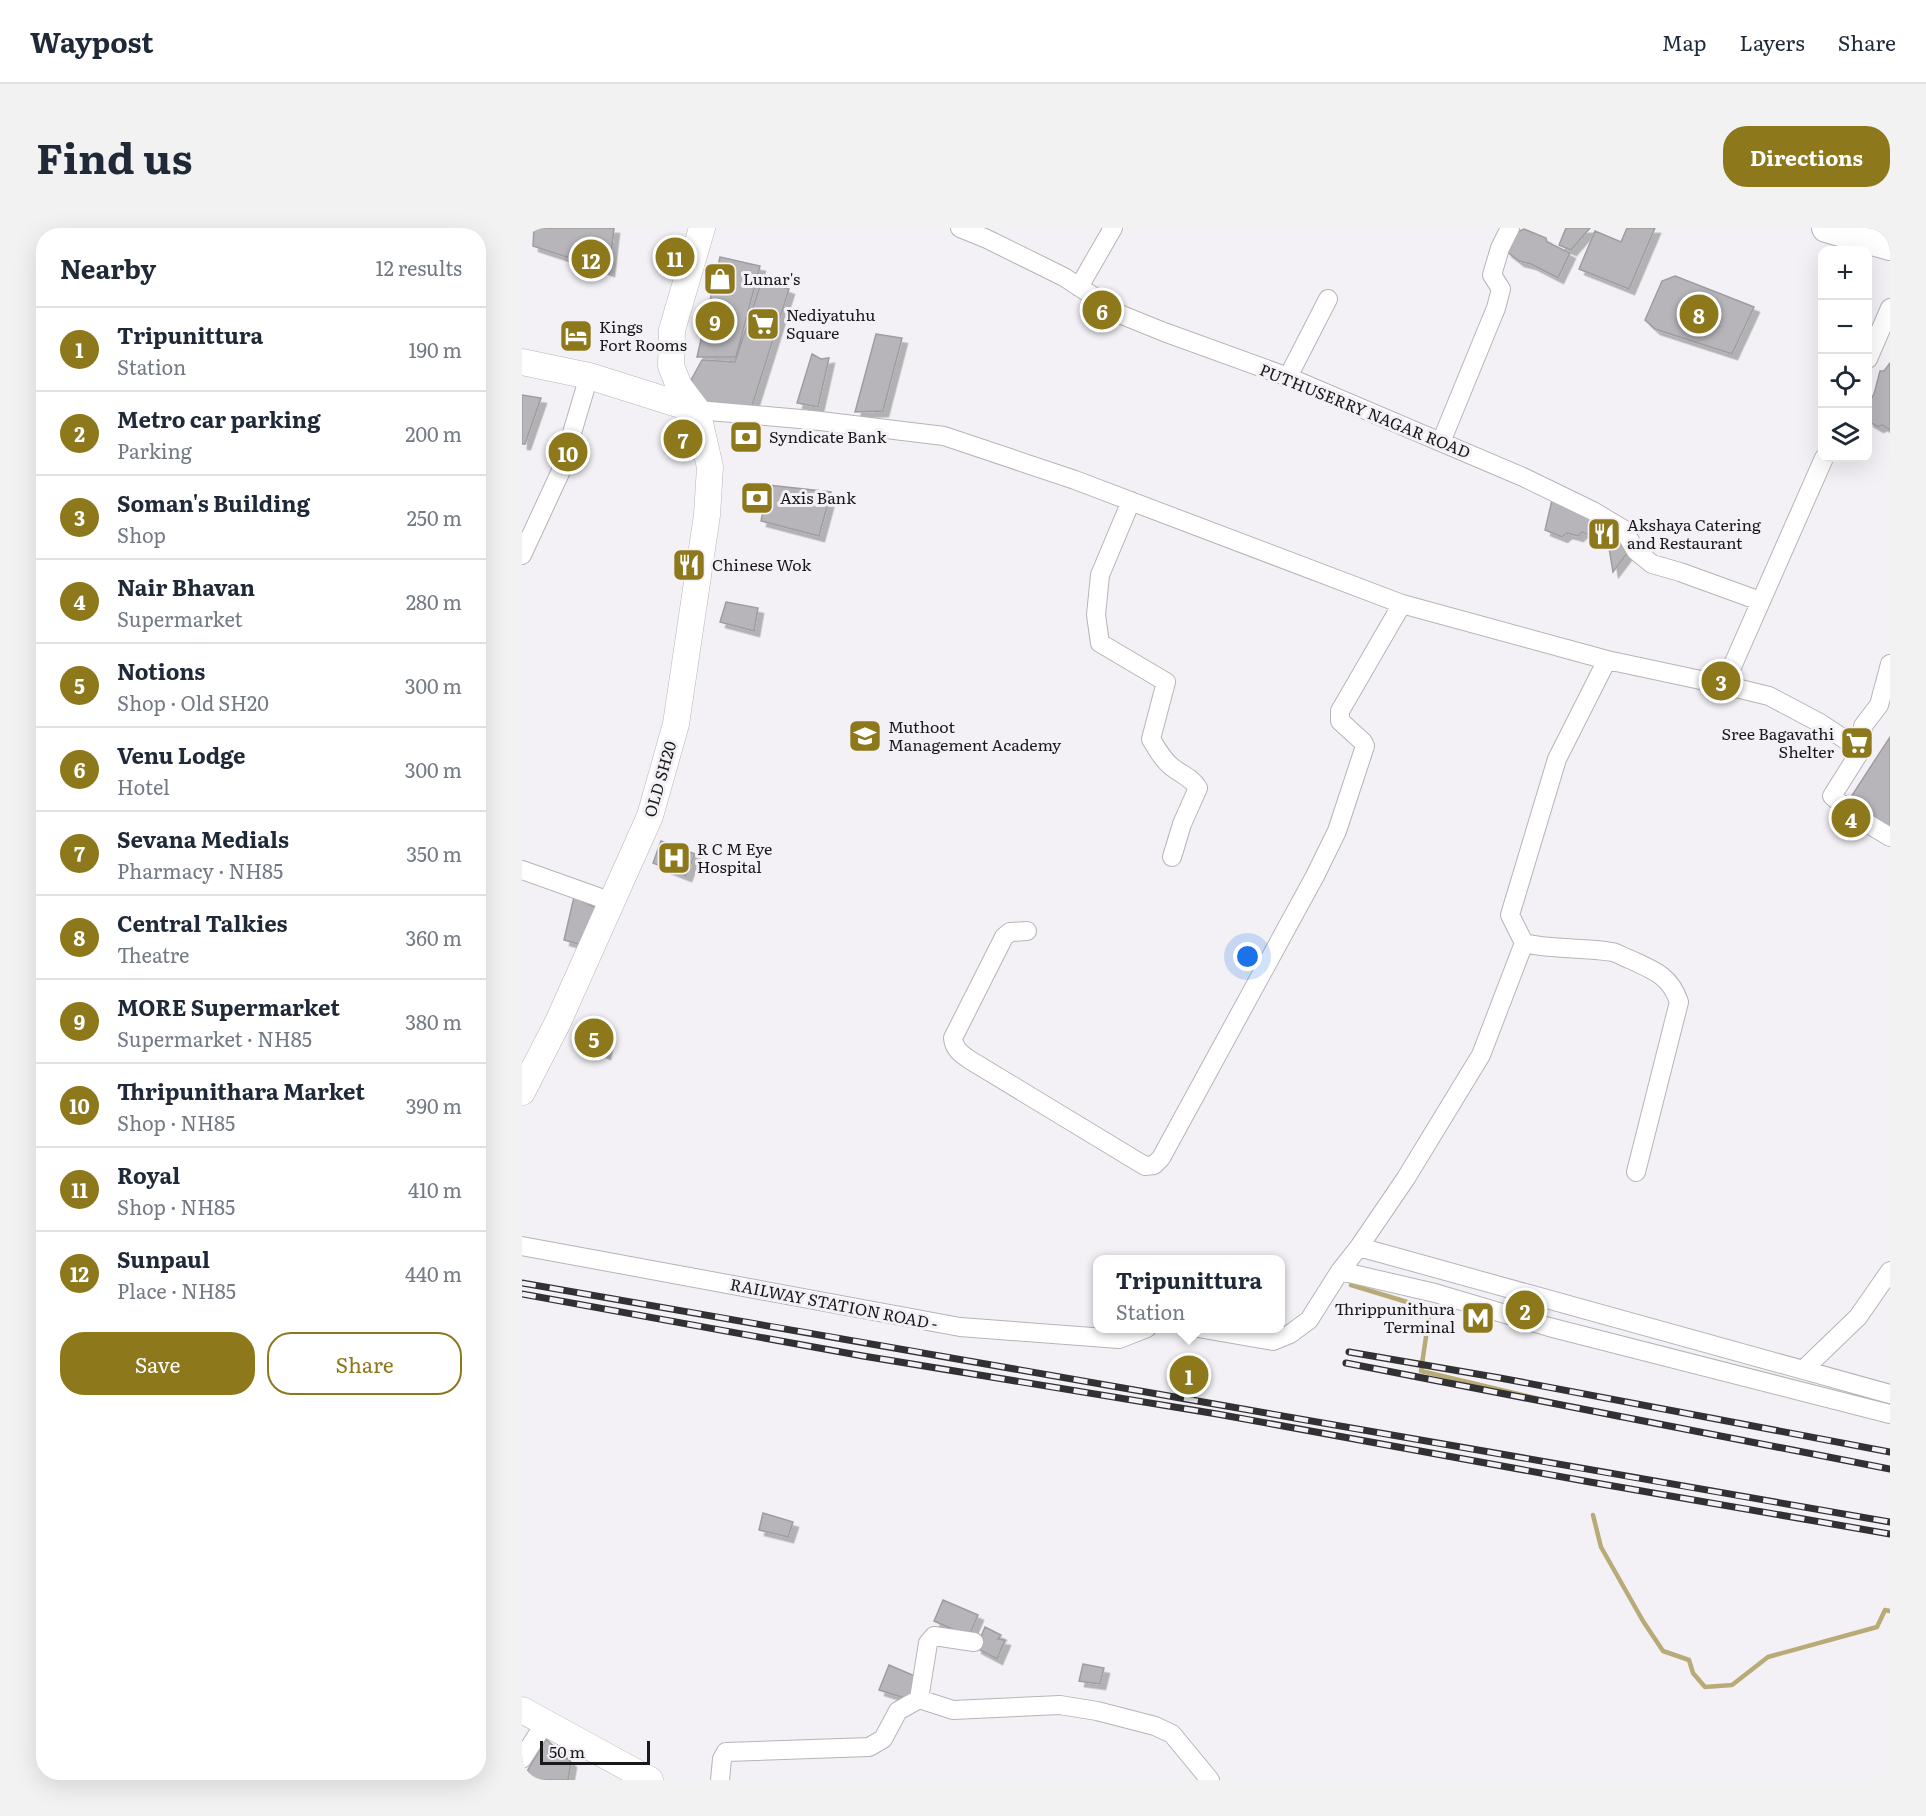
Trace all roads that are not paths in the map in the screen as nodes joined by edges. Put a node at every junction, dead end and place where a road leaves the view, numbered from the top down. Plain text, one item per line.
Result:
1 (702, 228) edge
2 (960, 228) edge
3 (1113, 228) edge
4 (1510, 228) edge
5 (1826, 228) edge
6 (1885, 239) edge
7 (1079, 287) junction
8 (1328, 299) dead end
9 (1890, 308) edge
10 (1870, 354) edge
11 (522, 362) edge
12 (589, 376) junction
13 (1288, 377) junction
14 (697, 410) junction
15 (1441, 442) junction
16 (1822, 462) edge
17 (1131, 501) junction
18 (522, 555) edge
19 (1760, 601) junction
20 (1401, 604) junction
21 (1607, 660) junction
22 (1890, 664) edge
23 (1724, 686) junction
24 (1885, 708) edge
25 (1861, 750) junction
26 (1890, 837) edge
27 (1172, 857) dead end
28 (522, 870) edge
29 (612, 902) junction
30 (1027, 931) dead end
31 (1524, 943) junction
32 (524, 1091) edge
33 (1636, 1172) dead end
34 (522, 1246) edge
35 (1359, 1247) junction
36 (1340, 1270) junction
37 (1890, 1271) edge
38 (1136, 1333) edge
39 (1223, 1333) edge
40 (1803, 1370) junction
41 (1890, 1394) edge
42 (1890, 1414) edge
43 (974, 1642) dead end
44 (919, 1699) junction
45 (522, 1710) edge
46 (545, 1723) junction
47 (522, 1759) edge
48 (650, 1780) edge
49 (720, 1780) edge
50 (1210, 1780) edge

1 - 14 main road
2 - 7 street, PUTHUSERRY NAGAR ROAD
3 - 7 street
4 - 15 street
5 - 6 main road
7 - 13 street, PUTHUSERRY NAGAR ROAD
8 - 13 street
9 - 10 street
11 - 12 main road
12 - 14 main road
12 - 18 street
13 - 15 street, PUTHUSERRY NAGAR ROAD
14 - 17 street
14 - 29 main road, OLD SH20
15 - 19 street, PUTHUSERRY NAGAR ROAD
16 - 19 street
17 - 20 street
17 - 27 street
19 - 23 street
20 - 21 street
20 - 30 street
21 - 23 street
21 - 31 street
22 - 24 street
23 - 25 street
24 - 25 street
25 - 26 street
28 - 29 street
29 - 32 main road, OLD SH20
31 - 33 street
31 - 35 street
34 - 38 street, RAILWAY STATION ROAD -
35 - 36 street
35 - 40 street
36 - 39 street
36 - 42 street
37 - 40 street
40 - 41 street
43 - 44 street
44 - 49 street
44 - 50 street
45 - 46 main road
46 - 47 street
46 - 48 main road

